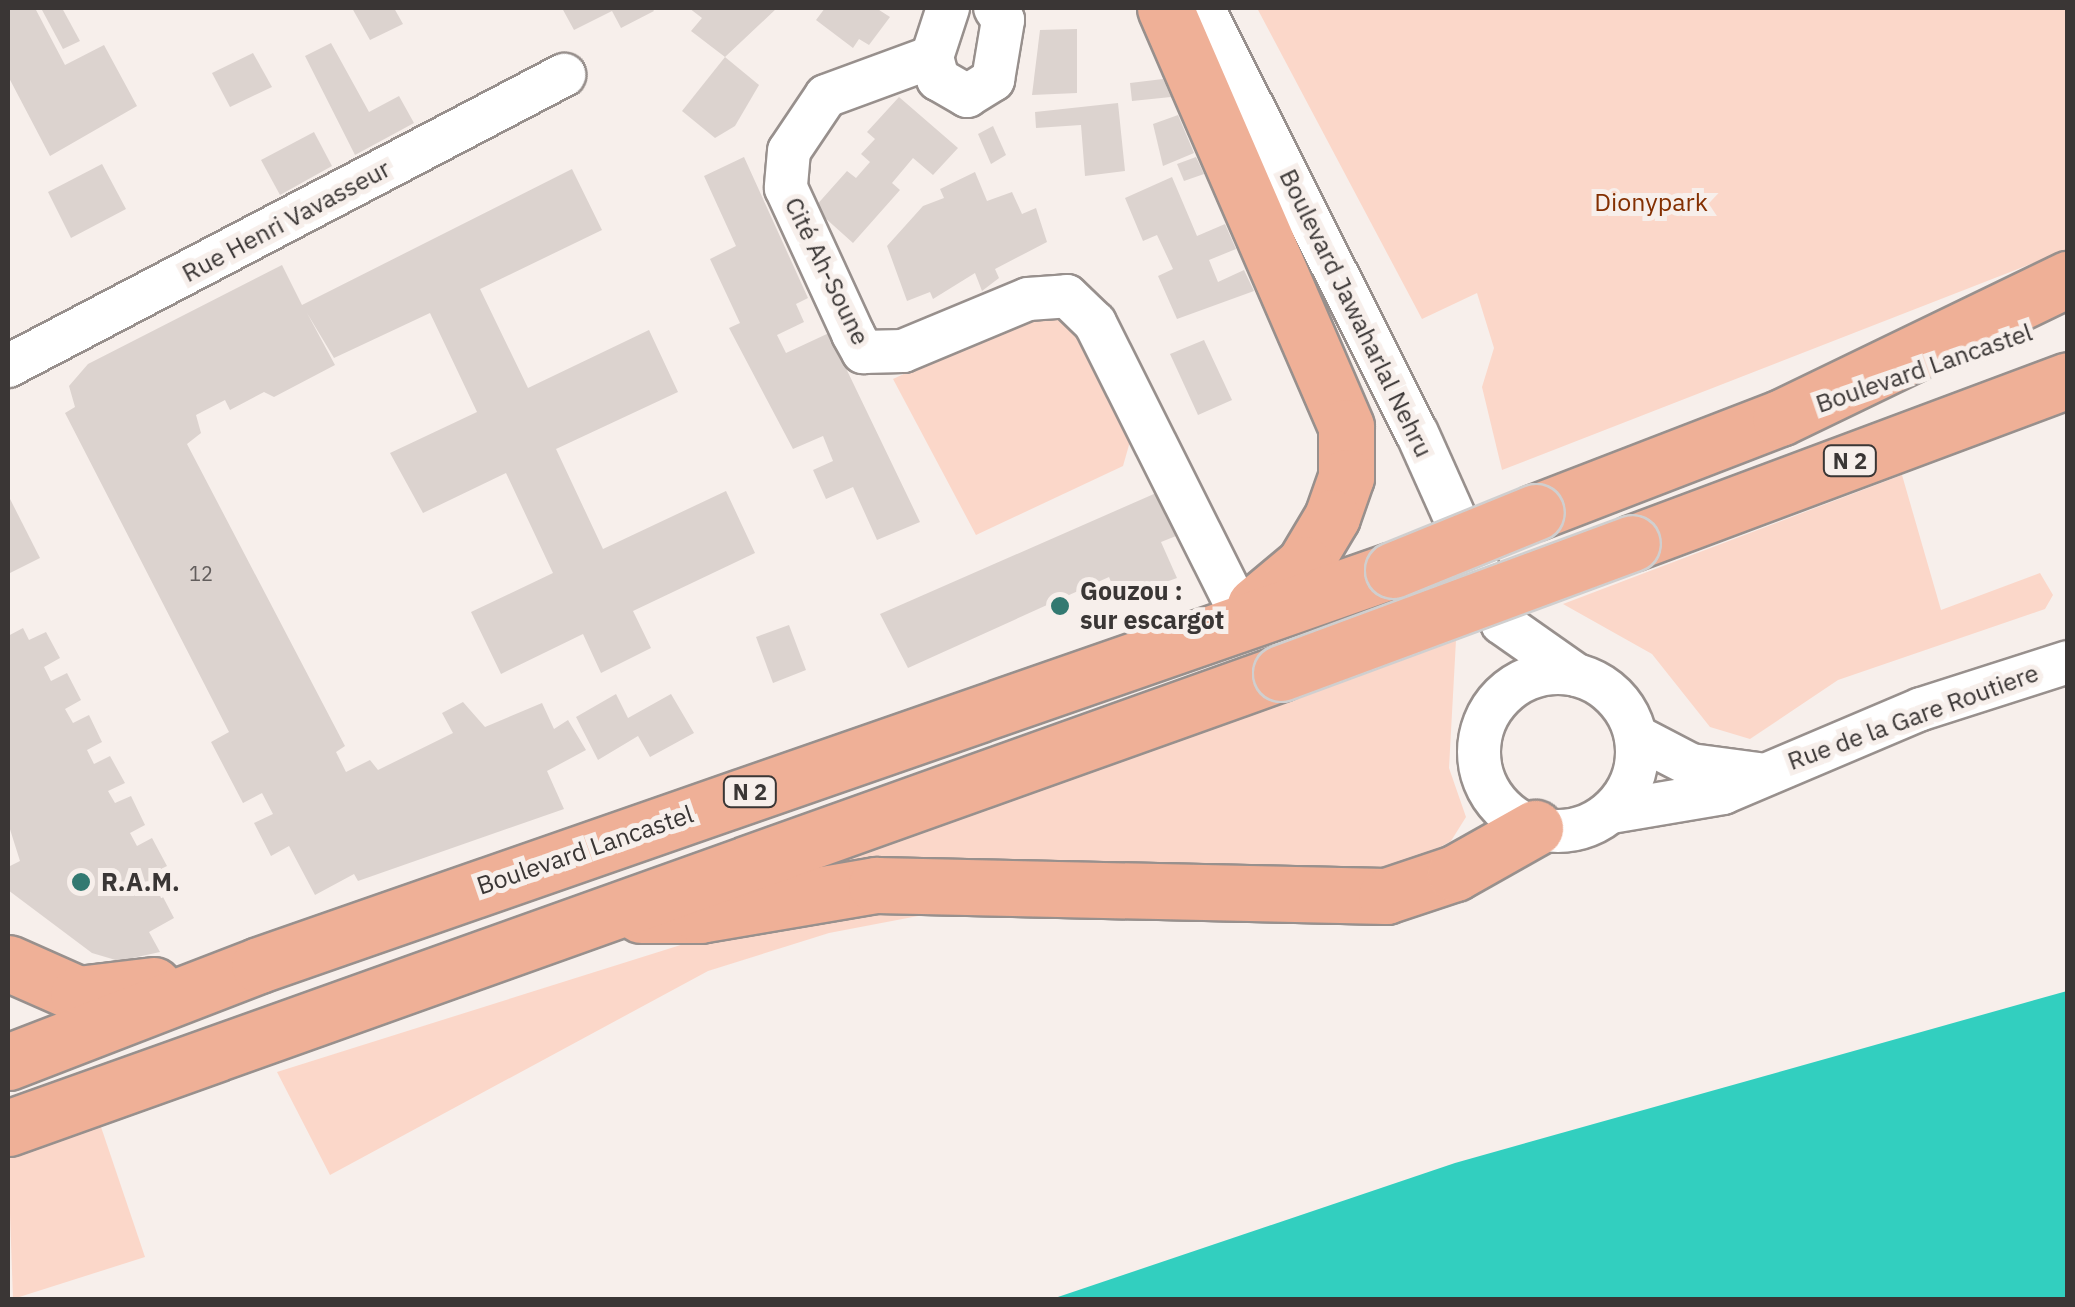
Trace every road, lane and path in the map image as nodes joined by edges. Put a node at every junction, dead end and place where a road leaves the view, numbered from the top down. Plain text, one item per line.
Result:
1 (948, 8) edge
2 (995, 8) edge
3 (1164, 8) edge
4 (1203, 8) edge
5 (932, 57) junction
6 (564, 75) dead end
7 (2068, 279) edge
8 (2068, 319) edge
9 (8, 366) edge
10 (2068, 380) edge
11 (1780, 418) junction
12 (1242, 617) junction
13 (1502, 623) junction
14 (2068, 662) edge
15 (1576, 674) junction
16 (1495, 705) junction
17 (1637, 737) junction
18 (1758, 774) junction
19 (1611, 812) junction
20 (1534, 828) junction
21 (593, 915) junction
22 (8, 963) edge
23 (258, 965) junction
24 (8, 1062) edge
25 (8, 1128) edge

1 - 5 street
2 - 5 street
3 - 12 main road
4 - 13 street, Boulevard Jawaharlal Nehru
5 - 12 street, Cité Ah-Soune
6 - 9 street, Rue Henri Vavasseur
7 - 11 main road
8 - 11 main road, Boulevard Lancastel / N 2
10 - 21 main road, N 2, bridge
11 - 12 main road, Boulevard Lancastel / N 2, bridge
12 - 23 main road, Boulevard Lancastel / N 2
13 - 15 street
13 - 16 street, Boulevard Jawaharlal Nehru
14 - 18 street, Rue de la Gare Routiere
15 - 16 street
15 - 17 street
16 - 20 street
17 - 18 street, Rue de la Gare Routiere
17 - 19 street
18 - 19 street, Rue de la Gare Routiere
19 - 20 street
20 - 21 main road
21 - 25 main road, N 2
22 - 23 main road
23 - 24 main road, Boulevard Lancastel / N 2

